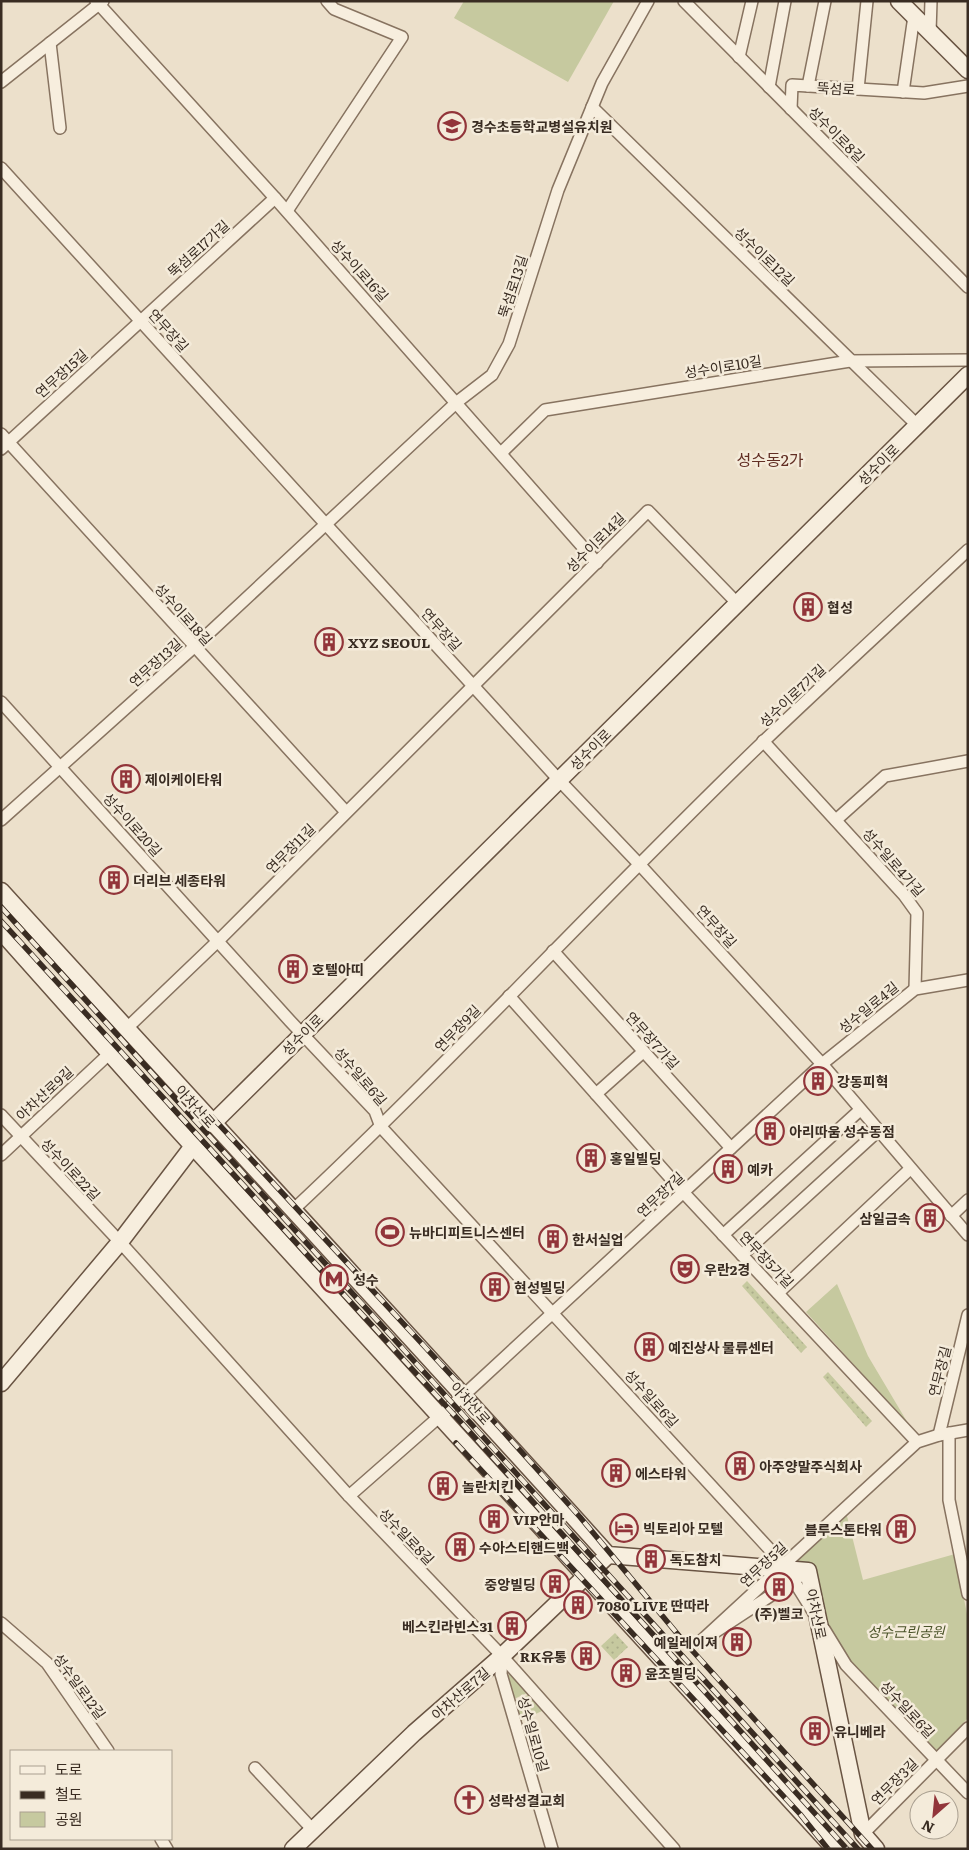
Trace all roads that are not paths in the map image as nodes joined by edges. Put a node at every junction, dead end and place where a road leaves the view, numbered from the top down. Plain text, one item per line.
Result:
1 (327, 1) edge
2 (648, 1) edge
3 (684, 1) edge
4 (752, 1) edge
5 (785, 1) edge
6 (825, 1) edge
7 (867, 1) edge
8 (899, 1) edge
9 (931, 1) edge
10 (99, 2) edge
11 (914, 16) junction
12 (930, 32) junction
13 (50, 43) junction
14 (739, 57) junction
15 (968, 70) edge
16 (1, 82) edge
17 (808, 86) junction
18 (968, 86) edge
19 (769, 87) junction
20 (858, 89) junction
21 (903, 92) junction
22 (592, 107) junction
23 (791, 109) junction
24 (60, 128) dead end
25 (1, 168) edge
26 (276, 198) junction
27 (287, 212) junction
28 (968, 287) edge
29 (141, 321) junction
30 (968, 360) edge
31 (850, 361) junction
32 (968, 374) edge
33 (457, 402) junction
34 (916, 426) junction
35 (4, 441) edge
36 (501, 453) junction
37 (325, 523) junction
38 (968, 550) edge
39 (597, 563) junction
40 (737, 603) junction
41 (194, 647) junction
42 (473, 686) junction
43 (1, 702) edge
44 (763, 742) junction
45 (968, 761) edge
46 (61, 767) junction
47 (559, 780) junction
48 (346, 812) junction
49 (1, 820) edge
50 (836, 820) junction
51 (640, 865) junction
52 (1, 891) edge
53 (1, 932) edge
54 (219, 940) junction
55 (553, 952) junction
56 (968, 980) edge
57 (915, 988) junction
58 (509, 996) junction
59 (126, 1029) junction
60 (302, 1033) junction
61 (643, 1052) junction
62 (109, 1054) junction
63 (822, 1064) junction
64 (596, 1094) junction
65 (860, 1110) junction
66 (1, 1116) edge
67 (212, 1124) junction
68 (381, 1127) junction
69 (878, 1131) junction
70 (20, 1136) junction
71 (192, 1146) junction
72 (731, 1148) junction
73 (1, 1155) edge
74 (910, 1169) junction
75 (683, 1192) junction
76 (968, 1200) edge
77 (294, 1210) junction
78 (951, 1216) junction
79 (723, 1235) junction
80 (968, 1235) edge
81 (120, 1242) junction
82 (742, 1255) junction
83 (778, 1293) junction
84 (554, 1312) junction
85 (968, 1315) edge
86 (1, 1383) edge
87 (464, 1395) junction
88 (445, 1411) junction
89 (968, 1430) edge
90 (944, 1434) junction
91 (917, 1442) junction
92 (349, 1496) junction
93 (608, 1555) junction
94 (784, 1565) junction
95 (808, 1571) junction
96 (585, 1576) junction
97 (968, 1594) edge
98 (1, 1623) edge
99 (502, 1656) junction
100 (968, 1728) edge
101 (107, 1750) edge
102 (935, 1760) junction
103 (255, 1768) dead end
104 (968, 1792) edge
105 (313, 1830) junction
106 (863, 1834) junction
107 (292, 1849) edge
108 (552, 1849) edge
109 (674, 1849) edge
110 (834, 1849) edge
111 (876, 1849) edge

1 - 27 street
2 - 22 street, 뚝섬로13길
3 - 14 street, 성수이로8길
4 - 14 street
5 - 19 street
6 - 17 street
7 - 20 street
8 - 11 main road
9 - 12 street
10 - 13 street
10 - 26 street, 성수이로16길
11 - 12 main road
11 - 21 street
12 - 15 main road
13 - 16 street
13 - 24 street
14 - 19 street, 성수이로8길
17 - 20 street, 뚝섬로
17 - 23 street, 뚝섬로
18 - 21 street, 뚝섬로
19 - 23 street, 성수이로8길
20 - 21 street, 뚝섬로
22 - 31 street, 성수이로12길
22 - 33 street, 뚝섬로13길
23 - 28 street, 성수이로8길
25 - 29 street, 연무장길
26 - 27 street, 성수이로16길
26 - 29 street, 뚝섬로17가길
27 - 33 street, 성수이로16길
29 - 35 street, 연무장15길
29 - 37 street, 연무장길
30 - 31 street, 성수이로10길
31 - 34 street, 성수이로12길
31 - 36 street, 성수이로10길
32 - 34 main road, 성수이로
33 - 36 street, 성수이로16길
33 - 37 street, 뚝섬로13길
34 - 40 main road, 성수이로
35 - 41 street, 성수이로18길
36 - 39 street, 성수이로16길
37 - 41 street, 연무장13길
37 - 42 street, 연무장길
38 - 44 street, 성수이로7가길
39 - 40 street, 성수이로14길
39 - 42 street, 성수이로14길
40 - 47 main road, 성수이로
41 - 46 street, 연무장13길
41 - 48 street, 성수이로18길
42 - 47 street, 연무장길
42 - 48 street, 연무장11길
43 - 46 street, 성수이로20길
44 - 50 street, 성수일로4가길
44 - 51 street, 성수이로7가길
45 - 50 street
46 - 49 street, 연무장13길
46 - 54 street, 성수이로20길
47 - 51 street, 연무장길
47 - 60 main road, 성수이로
48 - 54 street, 연무장11길
50 - 57 street, 성수일로4가길
51 - 55 street, 연무장9길
51 - 63 street, 연무장길
52 - 59 main road, 아차산로
53 - 62 main road
54 - 59 street, 연무장11길
54 - 60 street, 성수이로20길
55 - 58 street, 연무장9길
55 - 61 street, 연무장7가길
56 - 57 street, 성수일로4길
57 - 63 street, 성수일로4길
58 - 64 street, 연무장5가길
58 - 68 street, 연무장9길
59 - 67 main road, 아차산로
60 - 67 main road, 성수이로
60 - 68 street, 성수일로6길
61 - 64 street
61 - 72 street, 연무장7가길
62 - 70 street, 아차산로9길
62 - 71 main road
63 - 65 street, 연무장길
63 - 72 street, 연무장7길
64 - 75 street, 연무장5가길
65 - 69 street, 연무장길
65 - 79 street
66 - 70 street, 성수이로22길
67 - 77 main road, 아차산로
68 - 77 street, 연무장9길
68 - 84 street, 성수일로6길
69 - 74 street, 연무장길
69 - 82 street
70 - 73 street, 아차산로9길
70 - 81 street, 성수이로22길
71 - 81 main road
71 - 88 main road
72 - 75 street, 연무장7길
74 - 78 street, 연무장길
74 - 83 street
75 - 79 street, 연무장5가길
75 - 84 street, 연무장7길
76 - 78 street
77 - 87 main road, 아차산로
78 - 80 street, 연무장길
79 - 82 street, 연무장5가길
81 - 86 main road
81 - 92 street, 성수일로8길
82 - 83 street, 연무장5가길
83 - 91 street, 연무장5가길
84 - 87 street, 연무장7길
84 - 94 street, 성수일로6길
85 - 90 street, 연무장길
87 - 88 street, 연무장7길
87 - 93 main road, 아차산로
88 - 92 street, 연무장7길
88 - 96 main road
89 - 90 street, 연무장5길
90 - 91 street, 연무장5길
90 - 97 street
91 - 94 street, 연무장5길
92 - 99 street, 성수일로8길
93 - 95 main road, 아차산로
93 - 96 main road, 아차산로7길
94 - 95 street, 연무장5길
94 - 102 street, 성수일로6길
95 - 106 main road, 아차산로
96 - 99 main road, 아차산로7길
96 - 110 main road
98 - 101 street, 성수일로12길
99 - 105 main road, 아차산로7길
99 - 108 street, 성수일로10길
99 - 109 street, 성수일로8길
100 - 102 street, 연무장3길
102 - 104 street, 성수일로6길
102 - 106 street, 연무장3길
103 - 105 street
105 - 107 main road, 아차산로7길
106 - 111 main road, 아차산로

